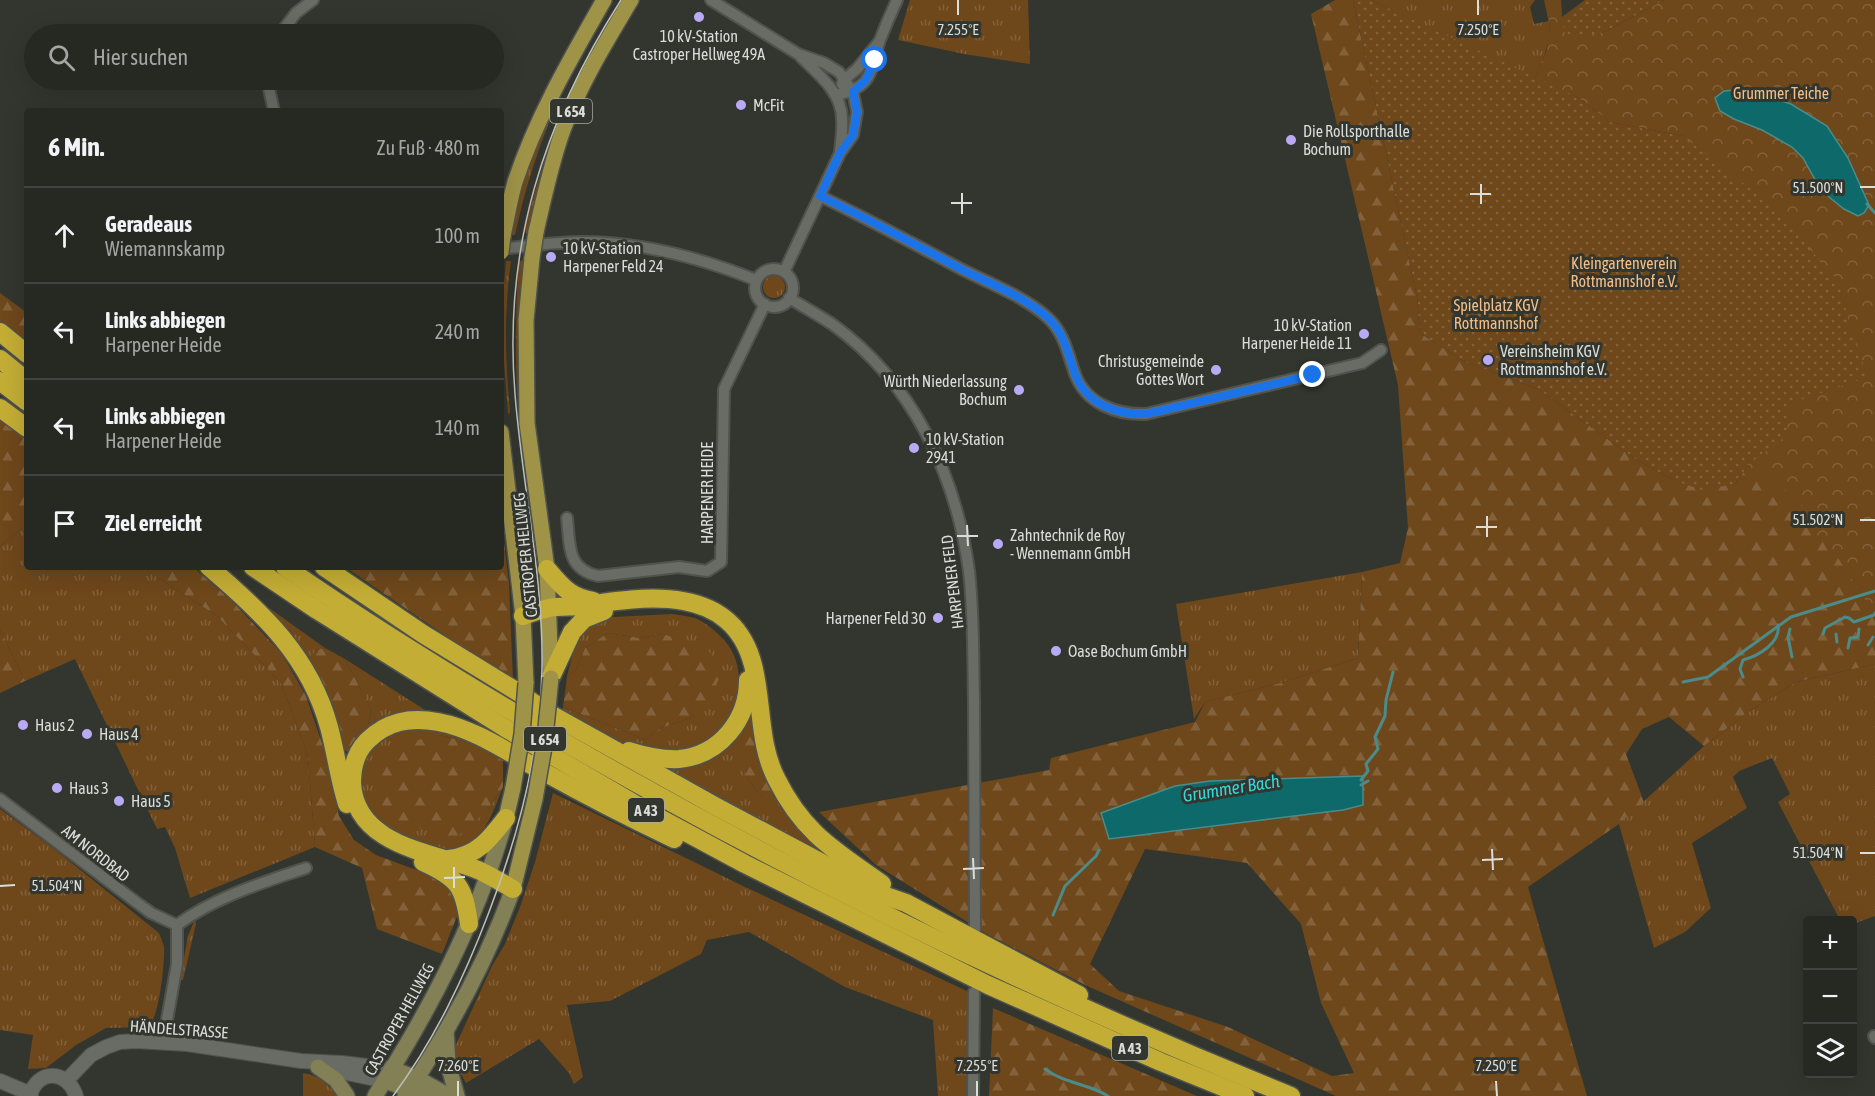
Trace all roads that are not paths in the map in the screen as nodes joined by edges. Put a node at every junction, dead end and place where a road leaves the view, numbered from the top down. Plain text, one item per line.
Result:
1 (313, 0) edge
2 (604, 0) edge
3 (631, 0) edge
4 (711, 0) edge
5 (897, 0) edge
6 (288, 24) edge
7 (879, 41) junction
8 (798, 54) junction
9 (846, 78) junction
10 (269, 90) edge
11 (853, 92) junction
12 (836, 95) junction
13 (273, 108) edge
14 (840, 153) junction
15 (820, 196) junction
16 (504, 236) edge
17 (504, 246) edge
18 (784, 272) junction
19 (756, 280) junction
20 (789, 298) junction
21 (765, 304) junction
22 (0, 332) edge
23 (1380, 350) dead end
24 (24, 352) edge
25 (0, 359) edge
26 (24, 379) edge
27 (0, 381) edge
28 (0, 396) edge
29 (24, 400) edge
30 (0, 408) edge
31 (24, 412) edge
32 (24, 426) edge
33 (504, 457) edge
34 (567, 518) dead end
35 (546, 569) junction
36 (212, 570) edge
37 (257, 570) edge
38 (290, 570) edge
39 (328, 570) edge
40 (601, 606) junction
41 (549, 613) junction
42 (523, 616) junction
43 (551, 678) junction
44 (523, 688) junction
45 (0, 799) edge
46 (506, 818) junction
47 (407, 855) junction
48 (445, 860) junction
49 (306, 868) dead end
50 (487, 879) junction
51 (513, 889) junction
52 (906, 903) junction
53 (469, 924) junction
54 (177, 925) junction
55 (975, 929) dead end
56 (981, 988) junction
57 (446, 1031) junction
58 (163, 1042) junction
59 (1202, 1060) junction
60 (301, 1061) junction
61 (318, 1067) junction
62 (389, 1075) junction
63 (66, 1080) junction
64 (0, 1081) edge
65 (410, 1087) edge
66 (30, 1095) edge
67 (76, 1096) edge
68 (346, 1096) edge
69 (375, 1096) edge
70 (429, 1096) edge
71 (449, 1096) edge
72 (457, 1096) edge
73 (973, 1096) edge
74 (1245, 1096) edge
75 (1291, 1096) edge

1 - 6 street
2 - 16 main road, L 654
3 - 35 main road, CASTROPER HELLWEG / L 654, bridge
4 - 8 street
5 - 7 street
7 - 9 street
7 - 11 street
8 - 9 street
8 - 12 street
9 - 11 street
9 - 12 street
10 - 13 street
11 - 12 street
11 - 14 street
12 - 14 street
14 - 15 street
15 - 18 street
15 - 23 street
17 - 19 street
18 - 19 street
18 - 20 street
19 - 21 street
20 - 21 street
20 - 55 street, HARPENER FELD
21 - 34 street, HARPENER HEIDE
22 - 24 highway
25 - 26 highway
27 - 29 highway
28 - 31 highway
30 - 32 highway
33 - 42 main road, CASTROPER HELLWEG / L 654
35 - 40 highway
35 - 41 main road, CASTROPER HELLWEG / L 654
36 - 47 highway
37 - 56 highway, A 43
38 - 59 highway, A 43
39 - 44 highway
40 - 41 highway
40 - 43 highway
40 - 44 highway
40 - 52 highway
41 - 42 highway
41 - 43 main road, CASTROPER HELLWEG / L 654
42 - 44 main road, CASTROPER HELLWEG / L 654
43 - 51 main road, CASTROPER HELLWEG / L 654, bridge
44 - 46 main road, CASTROPER HELLWEG / L 654, bridge
44 - 52 highway
45 - 54 street, AM NORDBAD
46 - 48 highway
46 - 50 main road, CASTROPER HELLWEG / L 654
47 - 50 highway
47 - 53 highway
48 - 50 highway
48 - 56 highway
49 - 54 street
50 - 51 highway
50 - 53 main road, CASTROPER HELLWEG / L 654
51 - 57 main road, CASTROPER HELLWEG / L 654
52 - 59 highway
53 - 62 main road, CASTROPER HELLWEG / L 654
54 - 58 street
56 - 73 street
56 - 74 highway, A 43
57 - 65 main road, CASTROPER HELLWEG / L 654
57 - 72 main road
58 - 60 street, HÄNDELSTRASSE
58 - 63 street, HÄNDELSTRASSE
59 - 75 highway, A 43
60 - 61 street, HÄNDELSTRASSE
60 - 62 street, HÄNDELSTRASSE
61 - 62 street, HÄNDELSTRASSE
61 - 68 main road, HÄNDELSTRASSE
62 - 65 main road
62 - 69 main road, CASTROPER HELLWEG / L 654
63 - 66 street
63 - 67 street
64 - 66 street
65 - 70 main road
65 - 71 main road

